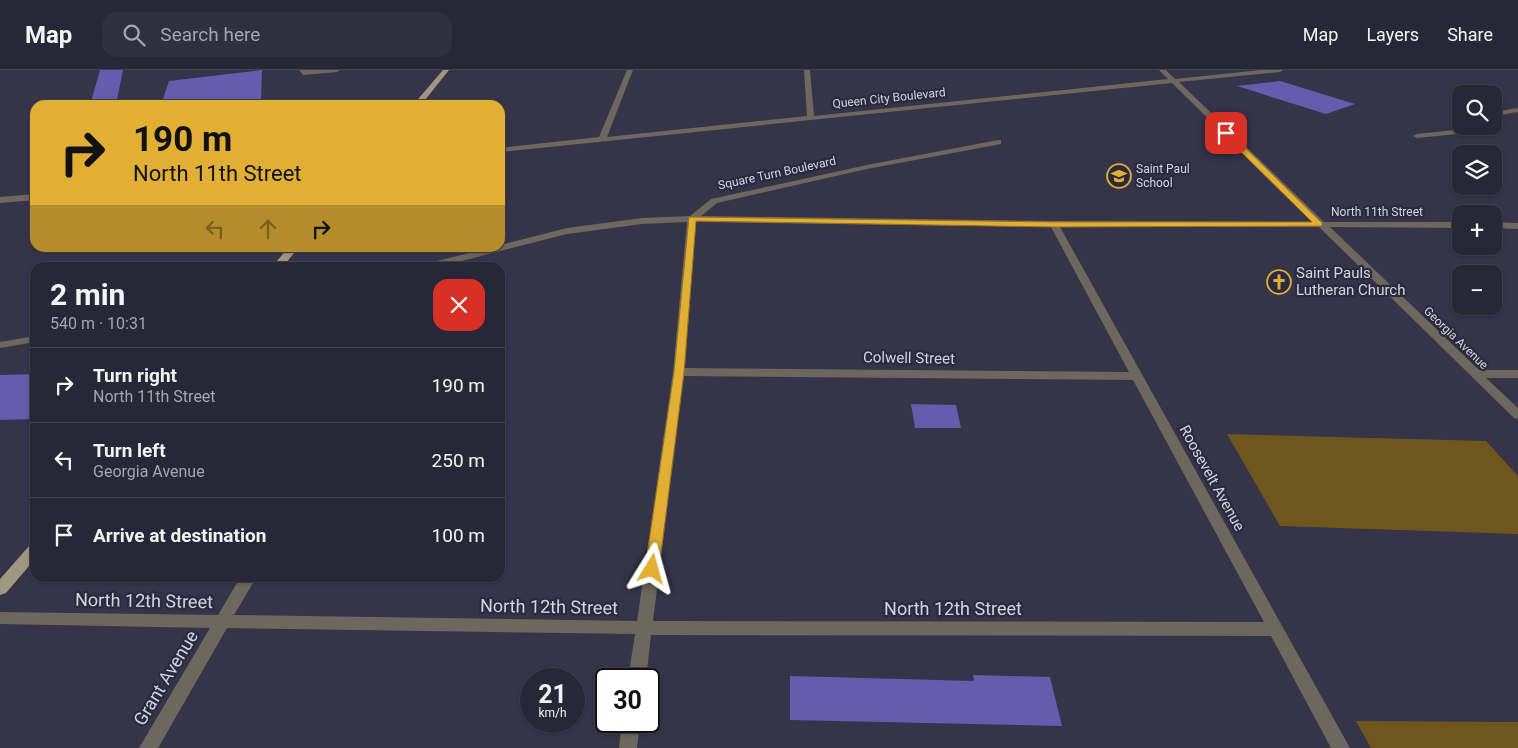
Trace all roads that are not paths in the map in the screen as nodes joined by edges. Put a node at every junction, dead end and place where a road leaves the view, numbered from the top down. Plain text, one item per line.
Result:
1 (337, 70) edge
2 (446, 70) edge
3 (630, 70) edge
4 (807, 70) edge
5 (1162, 70) edge
6 (1280, 70) edge
7 (302, 72) edge
8 (1173, 81) junction
9 (421, 100) edge
10 (1518, 110) edge
11 (1502, 113) edge
12 (811, 118) junction
13 (1452, 132) edge
14 (1417, 136) dead end
15 (602, 140) junction
16 (998, 142) dead end
17 (505, 150) edge
18 (30, 197) edge
19 (0, 200) edge
20 (692, 219) junction
21 (1054, 224) junction
22 (1320, 225) junction
23 (1452, 225) edge
24 (1502, 225) edge
25 (1518, 226) edge
26 (505, 247) edge
27 (290, 252) edge
28 (485, 252) edge
29 (281, 262) edge
30 (446, 262) edge
31 (30, 340) edge
32 (0, 344) edge
33 (679, 372) junction
34 (1476, 374) junction
35 (1518, 374) edge
36 (1138, 376) junction
37 (1518, 415) edge
38 (30, 555) edge
39 (246, 582) edge
40 (0, 590) edge
41 (0, 618) edge
42 (223, 622) junction
43 (643, 628) junction
44 (1276, 629) junction
45 (638, 668) edge
46 (630, 733) edge
47 (148, 748) edge
48 (628, 748) edge
49 (1341, 748) edge

1 - 7 street
2 - 9 main road
3 - 15 street
4 - 12 street
5 - 8 street, Georgia Avenue
6 - 8 street, Queen City Boulevard
8 - 12 street, Queen City Boulevard
8 - 22 street, Georgia Avenue
10 - 11 street
12 - 15 street, Queen City Boulevard
13 - 14 street
15 - 17 street, Queen City Boulevard
16 - 20 street, Square Turn Boulevard
18 - 19 street
20 - 21 street, North 11th Street
20 - 26 street
20 - 33 street
21 - 22 street, North 11th Street
21 - 36 street, Roosevelt Avenue
22 - 23 street, North 11th Street
22 - 34 street, Georgia Avenue
24 - 25 street
27 - 29 main road
28 - 30 street
31 - 32 street
33 - 36 street, Colwell Street
33 - 43 street
34 - 35 street
34 - 37 street, Georgia Avenue
36 - 44 street, Roosevelt Avenue
38 - 40 main road
39 - 42 street, Grant Avenue
41 - 42 street, North 12th Street
42 - 43 street, North 12th Street
42 - 47 street, Grant Avenue
43 - 44 street, North 12th Street
43 - 45 street
44 - 49 street, Roosevelt Avenue
46 - 48 street

